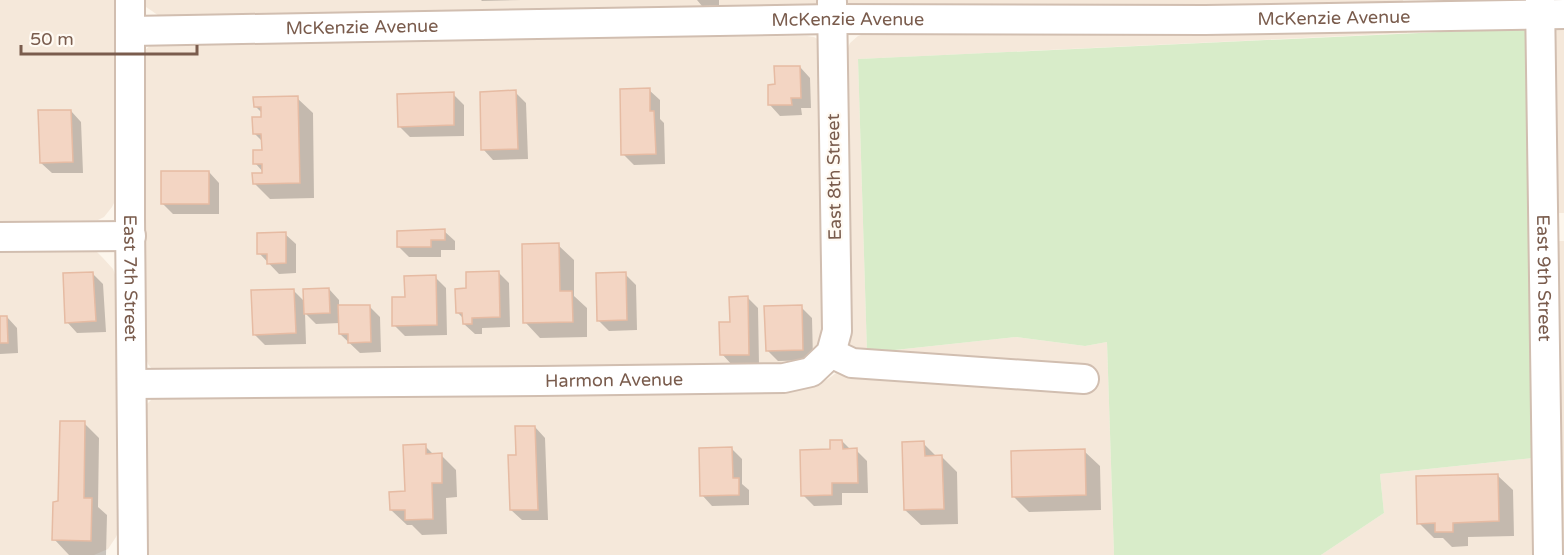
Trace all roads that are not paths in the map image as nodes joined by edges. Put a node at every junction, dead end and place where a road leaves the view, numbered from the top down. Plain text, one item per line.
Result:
1 (130, 0) edge
2 (832, 9) edge
3 (1548, 9) edge
4 (130, 31) junction
5 (1553, 232) edge
6 (131, 236) junction
7 (0, 237) edge
8 (831, 353) junction
9 (1084, 379) dead end
10 (132, 384) junction
11 (133, 555) edge
12 (1548, 555) edge

1 - 4 street, East 7th Street
2 - 3 street, McKenzie Avenue
2 - 4 street, McKenzie Avenue
2 - 8 street, East 8th Street
3 - 5 street, East 9th Street
4 - 6 street, East 7th Street
5 - 12 street, East 9th Street
6 - 7 street
6 - 10 street, East 7th Street
8 - 9 street
8 - 10 street, Harmon Avenue
10 - 11 street, East 7th Street

